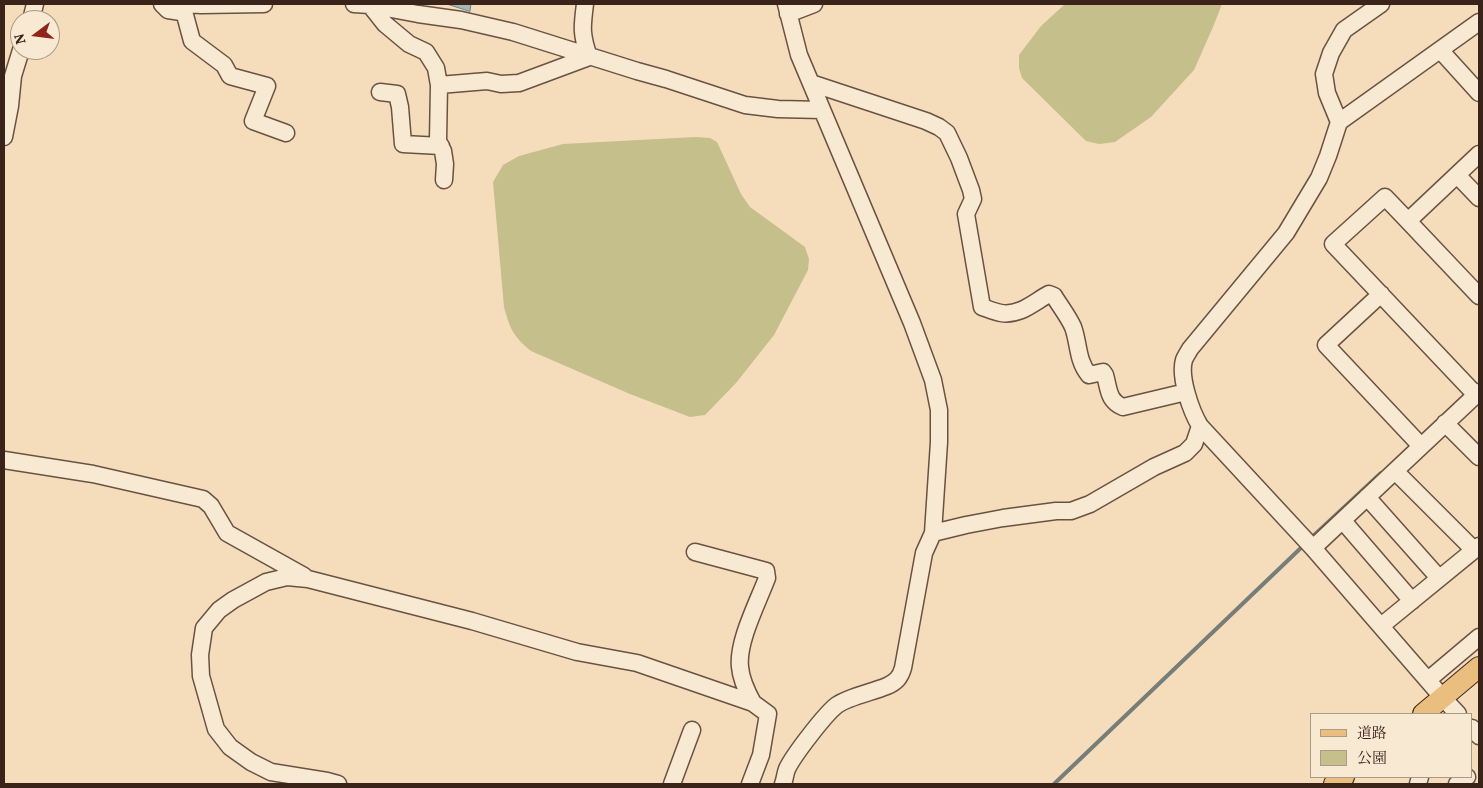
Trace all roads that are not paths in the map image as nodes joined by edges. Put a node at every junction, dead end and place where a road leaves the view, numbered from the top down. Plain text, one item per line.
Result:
1 (162, 4) edge
2 (183, 4) edge
3 (264, 4) edge
4 (362, 4) edge
5 (584, 4) edge
6 (814, 4) edge
7 (1381, 4) edge
8 (787, 9) edge
9 (1479, 22) edge
10 (1441, 51) junction
11 (589, 56) junction
12 (18, 60) edge
13 (811, 83) junction
14 (439, 85) junction
15 (380, 92) dead end
16 (1479, 93) edge
17 (822, 110) junction
18 (1338, 122) junction
19 (286, 133) dead end
20 (4, 137) edge
21 (441, 146) junction
22 (1479, 154) edge
23 (1457, 175) junction
24 (444, 180) dead end
25 (1479, 198) edge
26 (1408, 221) junction
27 (1381, 294) junction
28 (1479, 296) edge
29 (1186, 392) junction
30 (1478, 393) edge
31 (1446, 423) junction
32 (1200, 426) junction
33 (1421, 446) junction
34 (1479, 457) edge
35 (4, 460) edge
36 (1396, 471) junction
37 (1367, 497) junction
38 (1343, 520) junction
39 (933, 533) junction
40 (1313, 548) junction
41 (1477, 548) edge
42 (695, 552) dead end
43 (1439, 578) junction
44 (308, 579) junction
45 (1412, 601) junction
46 (1381, 626) junction
47 (1479, 637) edge
48 (1479, 668) edge
49 (1428, 680) junction
50 (753, 703) junction
51 (1431, 709) edge
52 (1453, 713) edge
53 (692, 730) dead end
54 (338, 784) edge
55 (672, 784) edge
56 (750, 784) edge
57 (783, 784) edge

1 - 19 street
2 - 3 street
4 - 11 street
4 - 14 street
5 - 11 street
6 - 8 street
7 - 18 street
8 - 13 street
9 - 10 street
10 - 16 street
10 - 18 street
11 - 14 street
11 - 17 street
12 - 20 street
13 - 17 street
13 - 29 street
14 - 21 street
15 - 21 street
17 - 39 street
18 - 29 street
21 - 24 street
22 - 23 street
23 - 25 street
23 - 26 street
26 - 27 street
26 - 28 street
27 - 30 street
27 - 33 street
29 - 32 street
30 - 31 street
31 - 33 street
31 - 34 street
32 - 39 street
32 - 40 street
33 - 36 street
35 - 44 street
36 - 37 street
36 - 41 street
37 - 38 street
37 - 43 street
38 - 40 street
38 - 45 street
39 - 57 street
40 - 46 street
41 - 43 street
42 - 50 street
43 - 45 street
44 - 50 street
44 - 54 street
45 - 46 street
46 - 49 street
47 - 49 street
48 - 51 main road
49 - 51 street
50 - 56 street
51 - 52 street
53 - 55 street

